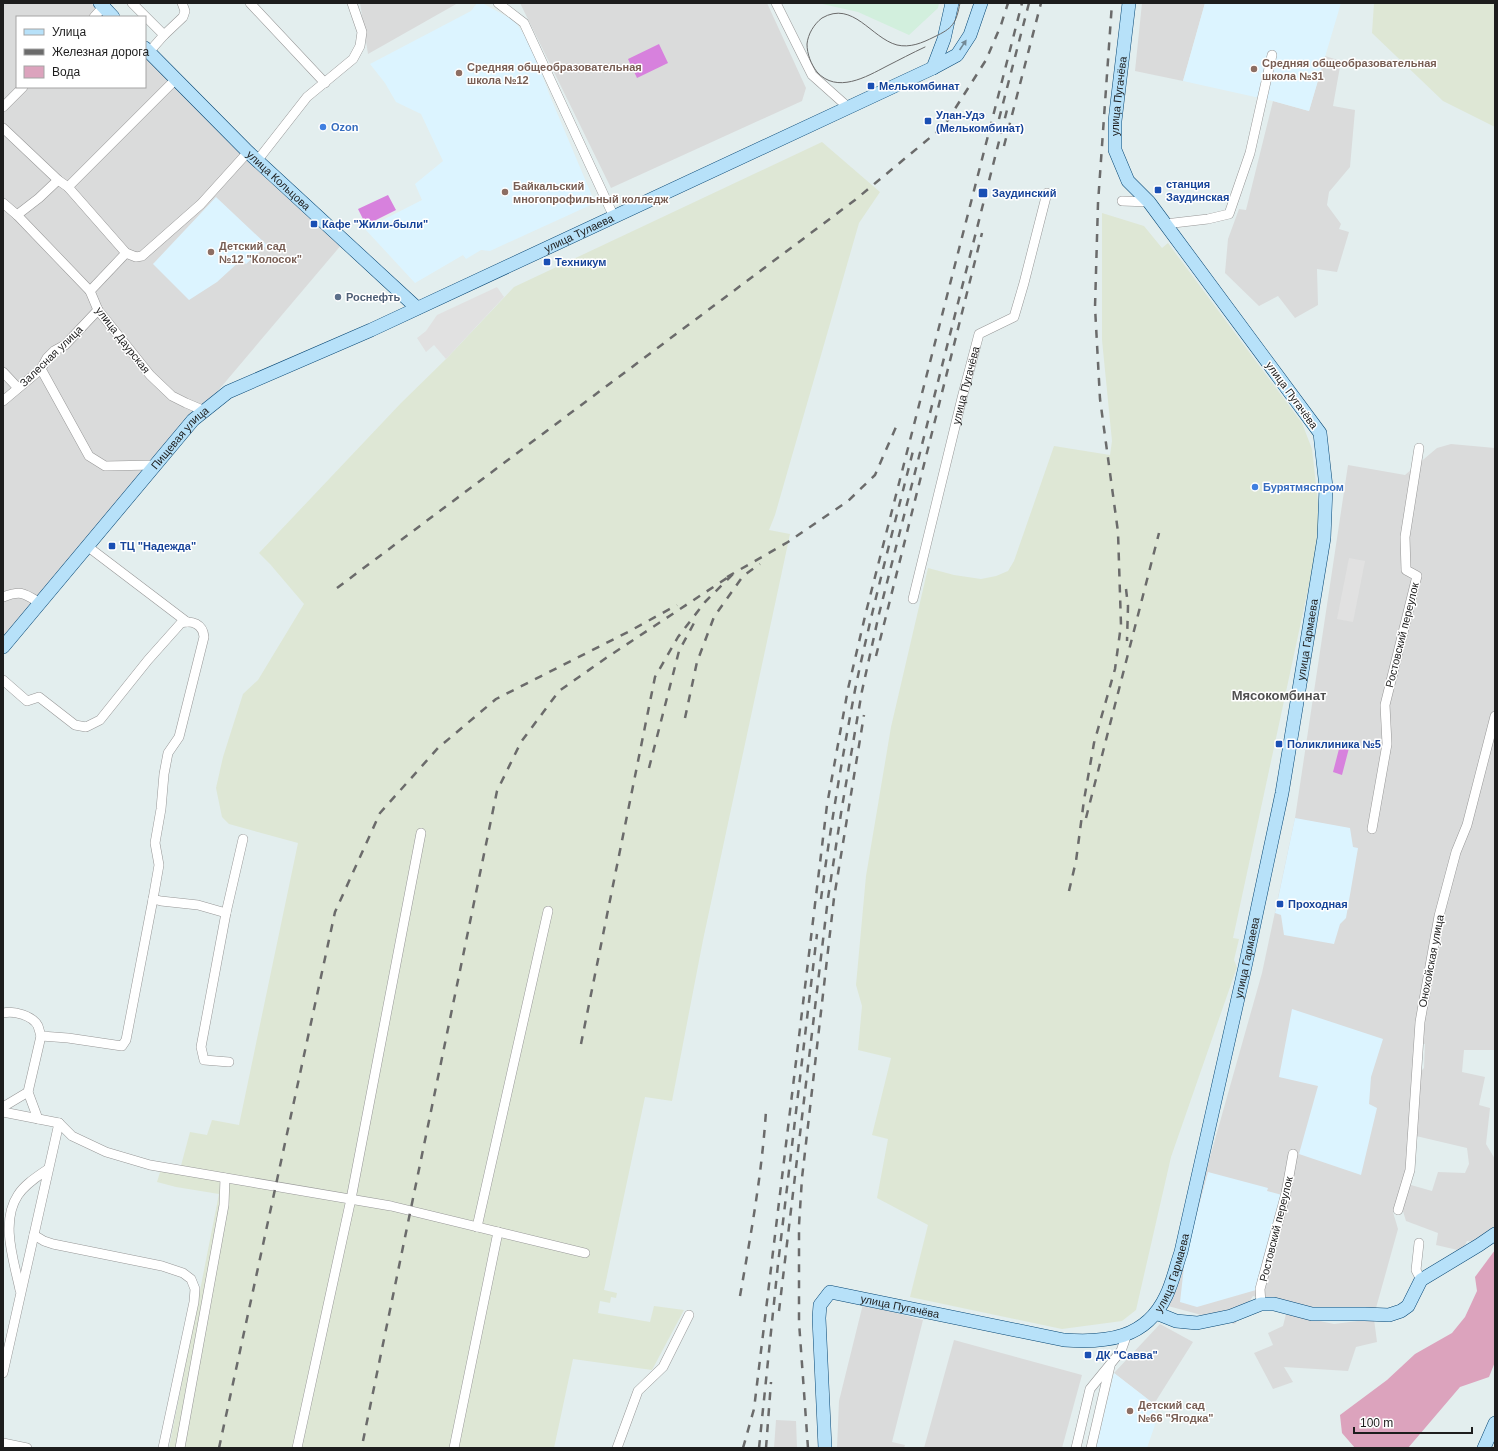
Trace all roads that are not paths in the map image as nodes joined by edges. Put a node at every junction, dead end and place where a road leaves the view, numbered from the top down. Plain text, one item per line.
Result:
1 (132, 3) edge
2 (182, 3) edge
3 (250, 3) edge
4 (498, 3) edge
5 (776, 3) edge
6 (952, 3) edge
7 (981, 3) edge
8 (1129, 3) edge
9 (351, 4) edge
10 (102, 5) edge
11 (95, 16) edge
12 (112, 16) edge
13 (145, 16) edge
14 (146, 17) edge
15 (164, 35) junction
16 (147, 50) edge
17 (1272, 55) dead end
18 (933, 68) junction
19 (176, 79) junction
20 (325, 82) junction
21 (22, 88) edge
22 (3, 107) edge
23 (849, 108) junction
24 (3, 128) edge
25 (248, 152) junction
26 (258, 161) junction
27 (58, 180) junction
28 (68, 187) junction
29 (1047, 193) dead end
30 (1122, 201) dead end
31 (1149, 202) junction
32 (3, 203) edge
33 (17, 215) junction
34 (614, 217) junction
35 (1165, 224) junction
36 (126, 253) junction
37 (90, 292) junction
38 (417, 308) junction
39 (98, 310) junction
40 (41, 369) junction
41 (3, 372) edge
42 (18, 388) junction
43 (3, 401) edge
44 (205, 411) junction
45 (1320, 433) joint
46 (1419, 448) dead end
47 (155, 465) junction
48 (87, 546) junction
49 (3, 598) edge
50 (913, 599) dead end
51 (40, 603) junction
52 (187, 622) junction
53 (3, 646) edge
54 (3, 680) edge
55 (1495, 716) edge
56 (1372, 829) dead end
57 (421, 833) dead end
58 (243, 840) dead end
59 (153, 898) junction
60 (548, 911) dead end
61 (226, 913) junction
62 (3, 1013) edge
63 (41, 1036) junction
64 (228, 1062) dead end
65 (28, 1092) junction
66 (3, 1107) edge
67 (3, 1112) edge
68 (38, 1119) junction
69 (59, 1123) junction
70 (1293, 1154) dead end
71 (48, 1169) junction
72 (225, 1178) junction
73 (351, 1199) junction
74 (1398, 1210) dead end
75 (477, 1227) junction
76 (498, 1232) junction
77 (1495, 1234) edge
78 (34, 1235) junction
79 (1418, 1243) dead end
80 (585, 1253) dead end
81 (1421, 1280) junction
82 (20, 1295) junction
83 (1261, 1304) junction
84 (1156, 1313) junction
85 (689, 1315) dead end
86 (1127, 1334) junction
87 (1111, 1364) junction
88 (3, 1373) edge
89 (1495, 1423) edge
90 (3, 1443) edge
91 (27, 1448) edge
92 (163, 1448) edge
93 (180, 1448) edge
94 (297, 1448) edge
95 (454, 1448) edge
96 (616, 1448) edge
97 (825, 1448) edge
98 (1076, 1448) edge
99 (1091, 1448) edge
100 (1484, 1448) edge

1 - 13 street
2 - 15 street
3 - 20 street
4 - 34 street
5 - 23 street
6 - 18 street
18 -> 7 street, улица Тулаева
8 - 31 street, улица Пугачёва
9 - 20 street
10 - 11 street
10 - 12 street
14 - 15 street
15 - 16 street
16 - 19 street, улица Кольцова
17 - 35 street
18 - 23 street, улица Тулаева
19 - 25 street, улица Кольцова
19 - 28 street
20 - 26 street
21 - 22 street
23 - 34 street, улица Тулаева
24 - 27 street
25 - 26 street, улица Кольцова
25 - 36 street
26 - 38 street, улица Кольцова
27 - 28 street
27 - 33 street
28 - 36 street
29 - 50 street, улица Пугачёва
30 - 31 street
31 - 35 street, улица Пугачёва
32 - 33 street, улица Даурская
33 - 37 street, улица Даурская
34 - 38 street, улица Тулаева
35 - 45 street, улица Пугачёва
36 - 37 street
37 - 39 street, улица Даурская
38 - 44 street, Пищевая улица
39 - 40 street, Залесная улица
39 - 44 street, улица Даурская
40 - 42 street, Залесная улица
40 - 47 street
41 - 42 street
42 - 43 street, Залесная улица
44 - 47 street, Пищевая улица
45 - 84 street, улица Гармаева
46 - 56 street, Ростовский переулок
47 - 48 street, Пищевая улица
48 - 51 street, Пищевая улица
48 - 52 street
49 - 51 street
51 - 53 street, Пищевая улица
52 - 54 street
52 - 59 street
55 - 74 street, Онохойская улица
57 - 73 street
58 - 61 street
59 - 61 street
59 - 63 street
60 - 75 street
61 - 64 street
62 - 63 street
63 - 65 street
65 - 66 street
65 - 68 street
67 - 68 street
68 - 69 street
69 - 71 street
69 - 72 street
70 - 83 street, Ростовский переулок
71 - 78 street
71 - 82 street
72 - 73 street
72 - 93 street
73 - 75 street
73 - 94 street
75 - 76 street
76 - 80 street
76 - 95 street
77 - 81 street
78 - 82 street
78 - 92 street
79 - 81 street
81 - 83 street
82 - 88 street
83 - 84 street
84 - 86 street, улица Гармаева
85 - 96 street
86 - 87 street
86 - 97 street, улица Пугачёва
87 - 98 street
87 - 99 street
89 - 100 street
90 - 91 street

